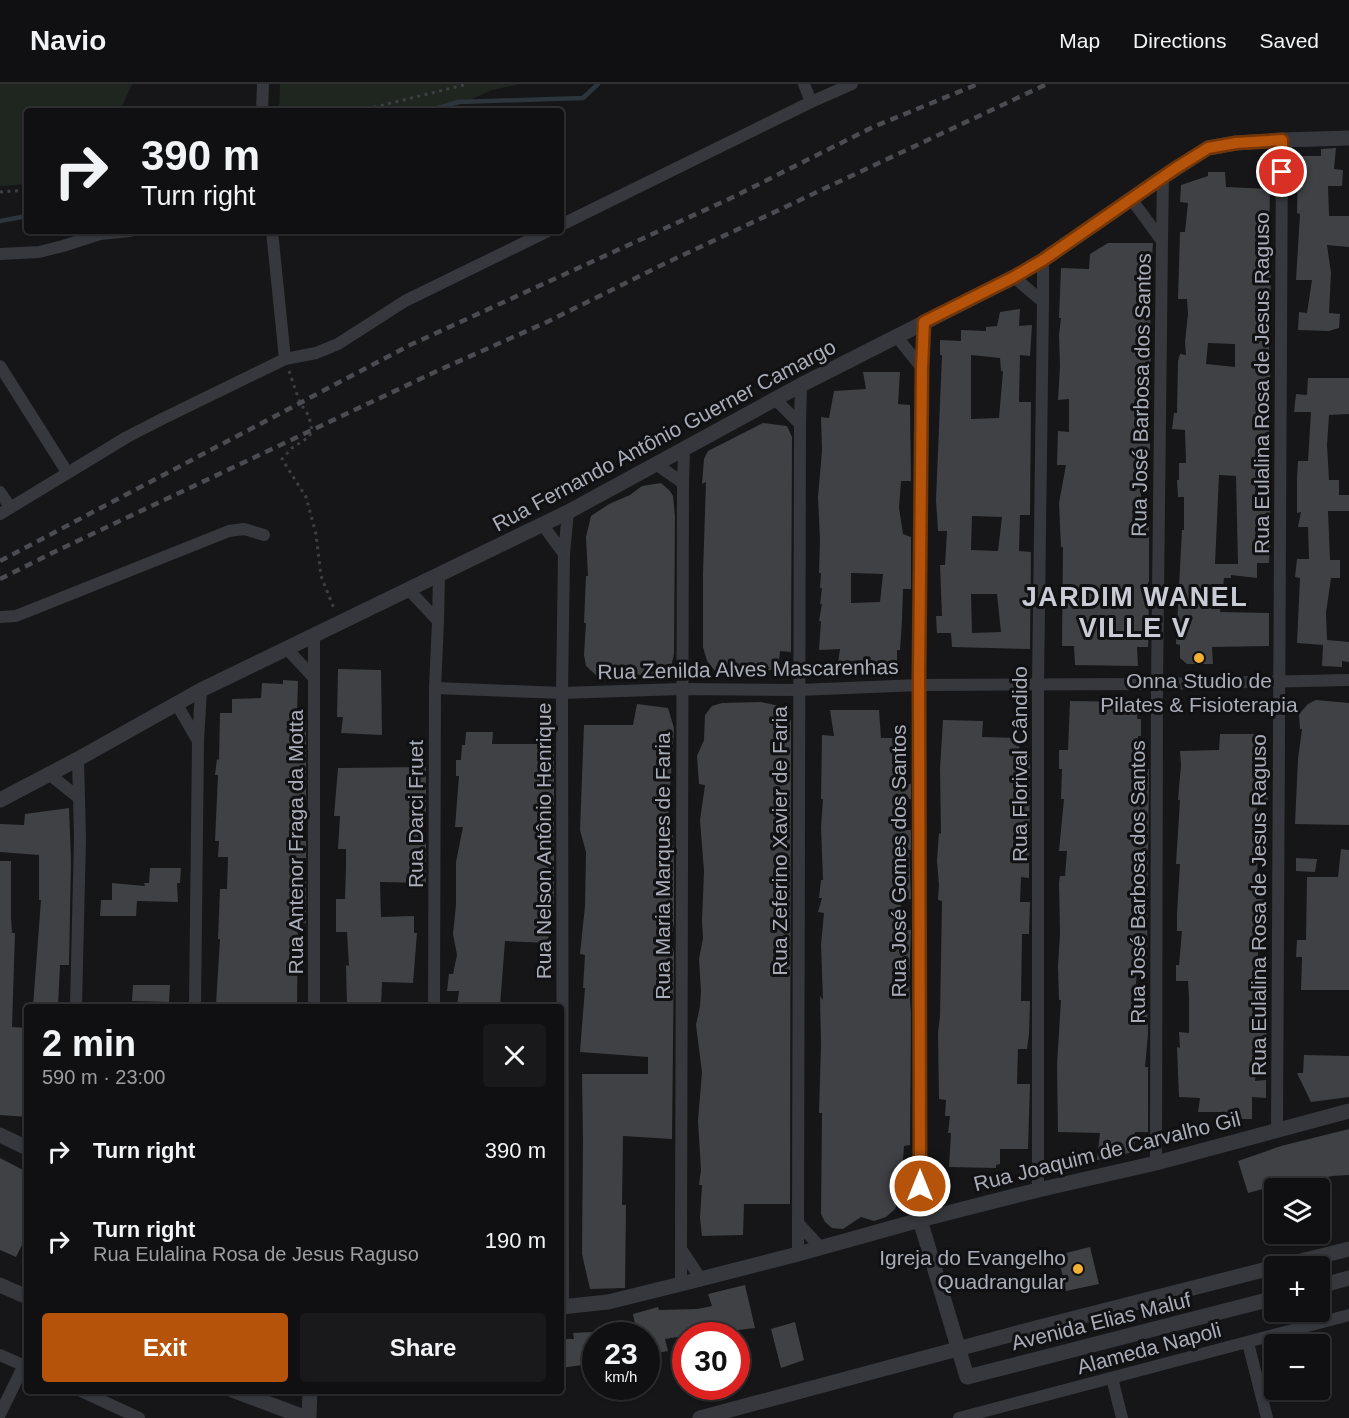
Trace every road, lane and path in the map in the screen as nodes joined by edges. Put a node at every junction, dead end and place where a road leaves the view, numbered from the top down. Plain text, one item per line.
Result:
1 (262, 84) edge
2 (468, 84) edge
3 (804, 84) edge
4 (852, 84) edge
5 (811, 102) junction
6 (262, 108) edge
7 (371, 108) edge
8 (1349, 138) edge
9 (1282, 140) junction
10 (1163, 177) junction
11 (24, 190) edge
12 (0, 192) edge
13 (1132, 200) junction
14 (564, 224) edge
15 (100, 234) edge
16 (272, 234) edge
17 (542, 234) edge
18 (1162, 241) junction
19 (0, 254) edge
20 (1043, 260) junction
21 (1014, 277) junction
22 (1043, 302) junction
23 (924, 322) junction
24 (897, 337) junction
25 (285, 359) junction
26 (0, 366) edge
27 (922, 368) junction
28 (801, 384) junction
29 (775, 399) junction
30 (800, 424) junction
31 (684, 450) junction
32 (656, 464) junction
33 (67, 472) junction
34 (683, 483) junction
35 (0, 492) edge
36 (5, 510) edge
37 (568, 512) junction
38 (542, 524) junction
39 (264, 535) dead end
40 (564, 555) junction
41 (439, 575) junction
42 (409, 590) junction
43 (0, 618) edge
44 (438, 621) junction
45 (339, 624) junction
46 (314, 636) junction
47 (287, 649) junction
48 (314, 678) junction
49 (1349, 680) edge
50 (1278, 682) junction
51 (1157, 684) junction
52 (919, 685) junction
53 (1038, 685) junction
54 (435, 688) junction
55 (201, 690) junction
56 (681, 690) junction
57 (799, 690) junction
58 (562, 693) junction
59 (176, 703) junction
60 (198, 741) junction
61 (78, 759) junction
62 (49, 774) junction
63 (79, 798) junction
64 (0, 800) edge
65 (76, 1004) edge
66 (195, 1004) edge
67 (314, 1004) edge
68 (434, 1004) edge
69 (562, 1004) edge
70 (1349, 1112) edge
71 (1277, 1130) junction
72 (0, 1135) edge
73 (24, 1147) edge
74 (1156, 1163) junction
75 (1038, 1190) junction
76 (920, 1220) junction
77 (798, 1223) junction
78 (681, 1248) junction
79 (821, 1248) junction
80 (1349, 1249) edge
81 (798, 1254) junction
82 (1321, 1256) edge
83 (1264, 1271) edge
84 (1349, 1278) edge
85 (701, 1279) junction
86 (1330, 1283) edge
87 (681, 1284) junction
88 (0, 1285) edge
89 (24, 1296) edge
90 (1264, 1301) edge
91 (564, 1307) edge
92 (1346, 1317) edge
93 (1248, 1343) junction
94 (957, 1349) junction
95 (0, 1355) edge
96 (24, 1366) edge
97 (24, 1368) edge
98 (1112, 1378) junction
99 (88, 1394) edge
100 (243, 1394) edge
101 (310, 1394) edge
102 (0, 1414) edge
103 (976, 1416) edge
104 (139, 1418) edge
105 (308, 1418) edge
106 (700, 1418) edge
107 (959, 1418) edge
108 (1122, 1418) edge
109 (1267, 1418) edge

1 - 6 street
2 - 7 path
3 - 5 street
4 - 5 street
5 - 14 street
8 - 9 street, Rua Fernando Antônio Guerner Camargo
9 - 10 street, Rua Fernando Antônio Guerner Camargo
9 - 50 street, Rua Eulalina Rosa de Jesus Raguso
10 - 13 street, Rua Fernando Antônio Guerner Camargo
10 - 18 street, Rua José Barbosa dos Santos
11 - 12 path
13 - 18 street, Rua José Barbosa dos Santos
13 - 20 street, Rua Fernando Antônio Guerner Camargo
15 - 19 street
16 - 25 street
17 - 25 street
18 - 51 street, Rua José Barbosa dos Santos
20 - 21 street, Rua Fernando Antônio Guerner Camargo
20 - 22 street, Rua Florival Cândido
21 - 22 street
21 - 23 street, Rua Fernando Antônio Guerner Camargo
22 - 53 street, Rua Florival Cândido
23 - 24 street, Rua Fernando Antônio Guerner Camargo
23 - 27 street, Rua José Gomes dos Santos
24 - 27 street
24 - 28 street, Rua Fernando Antônio Guerner Camargo
25 - 33 street
25 - 45 path
26 - 33 street
27 - 52 street, Rua José Gomes dos Santos
28 - 29 street, Rua Fernando Antônio Guerner Camargo
28 - 30 street, Rua Zeferino Xavier de Faria
29 - 30 street
29 - 31 street, Rua Fernando Antônio Guerner Camargo
30 - 57 street, Rua Zeferino Xavier de Faria
31 - 32 street, Rua Fernando Antônio Guerner Camargo
31 - 34 street, Rua Maria Marques de Faria
32 - 34 street
32 - 37 street, Rua Fernando Antônio Guerner Camargo
33 - 36 street
34 - 56 street, Rua Maria Marques de Faria
35 - 36 street
37 - 38 street, Rua Fernando Antônio Guerner Camargo
37 - 40 street, Rua Nelson Antônio Henrique
38 - 40 street
38 - 41 street, Rua Fernando Antônio Guerner Camargo
39 - 43 street
40 - 58 street, Rua Nelson Antônio Henrique
41 - 42 street, Rua Fernando Antônio Guerner Camargo
41 - 44 street, Rua Darci Fruet
42 - 44 street
42 - 45 street, Rua Fernando Antônio Guerner Camargo
44 - 54 street, Rua Darci Fruet
45 - 46 street, Rua Fernando Antônio Guerner Camargo
46 - 47 street, Rua Fernando Antônio Guerner Camargo
46 - 48 street, Rua Antenor Fraga da Motta
47 - 48 street
47 - 55 street, Rua Fernando Antônio Guerner Camargo
48 - 67 street, Rua Antenor Fraga da Motta
49 - 50 street, Rua Zenilda Alves Mascarenhas
50 - 51 street, Rua Zenilda Alves Mascarenhas
50 - 71 street, Rua Eulalina Rosa de Jesus Raguso
51 - 53 street, Rua Zenilda Alves Mascarenhas
51 - 74 street, Rua José Barbosa dos Santos
52 - 53 street, Rua Zenilda Alves Mascarenhas
52 - 57 street, Rua Zenilda Alves Mascarenhas
52 - 76 street, Rua José Gomes dos Santos
53 - 75 street, Rua Florival Cândido
54 - 58 street, Rua Zenilda Alves Mascarenhas
54 - 68 street, Rua Darci Fruet
55 - 59 street, Rua Fernando Antônio Guerner Camargo
55 - 60 street
56 - 57 street, Rua Zenilda Alves Mascarenhas
56 - 58 street, Rua Zenilda Alves Mascarenhas
56 - 78 street, Rua Maria Marques de Faria
57 - 77 street, Rua Zeferino Xavier de Faria
58 - 69 street, Rua Nelson Antônio Henrique
59 - 60 street
59 - 61 street, Rua Fernando Antônio Guerner Camargo
60 - 66 street
61 - 62 street, Rua Fernando Antônio Guerner Camargo
61 - 63 street
62 - 63 street
62 - 64 street, Rua Fernando Antônio Guerner Camargo
63 - 65 street
70 - 71 street, Rua Joaquim de Carvalho Gil
71 - 74 street, Rua Joaquim de Carvalho Gil
72 - 73 street
74 - 75 street, Rua Joaquim de Carvalho Gil
75 - 76 street, Rua Joaquim de Carvalho Gil
76 - 79 street, Rua Joaquim de Carvalho Gil
76 - 94 street, Rua José Gomes dos Santos
77 - 79 street
77 - 81 street, Rua Zeferino Xavier de Faria
78 - 85 street
78 - 87 street, Rua Maria Marques de Faria
79 - 81 street, Rua Joaquim de Carvalho Gil
80 - 82 street
81 - 85 street, Rua Joaquim de Carvalho Gil
83 - 94 street, Avenida Elias Maluf
84 - 86 street
85 - 87 street, Rua Joaquim de Carvalho Gil
87 - 91 street, Rua Joaquim de Carvalho Gil
88 - 89 street
90 - 94 street, Avenida Elias Maluf
92 - 93 street, Alameda Napoli
93 - 98 street, Alameda Napoli
93 - 109 street
94 - 106 street, Avenida Elias Maluf
95 - 96 street
97 - 102 street
98 - 103 street, Alameda Napoli
98 - 108 street
99 - 104 street
100 - 105 street
101 - 105 street
103 - 107 street, Alameda Napoli

